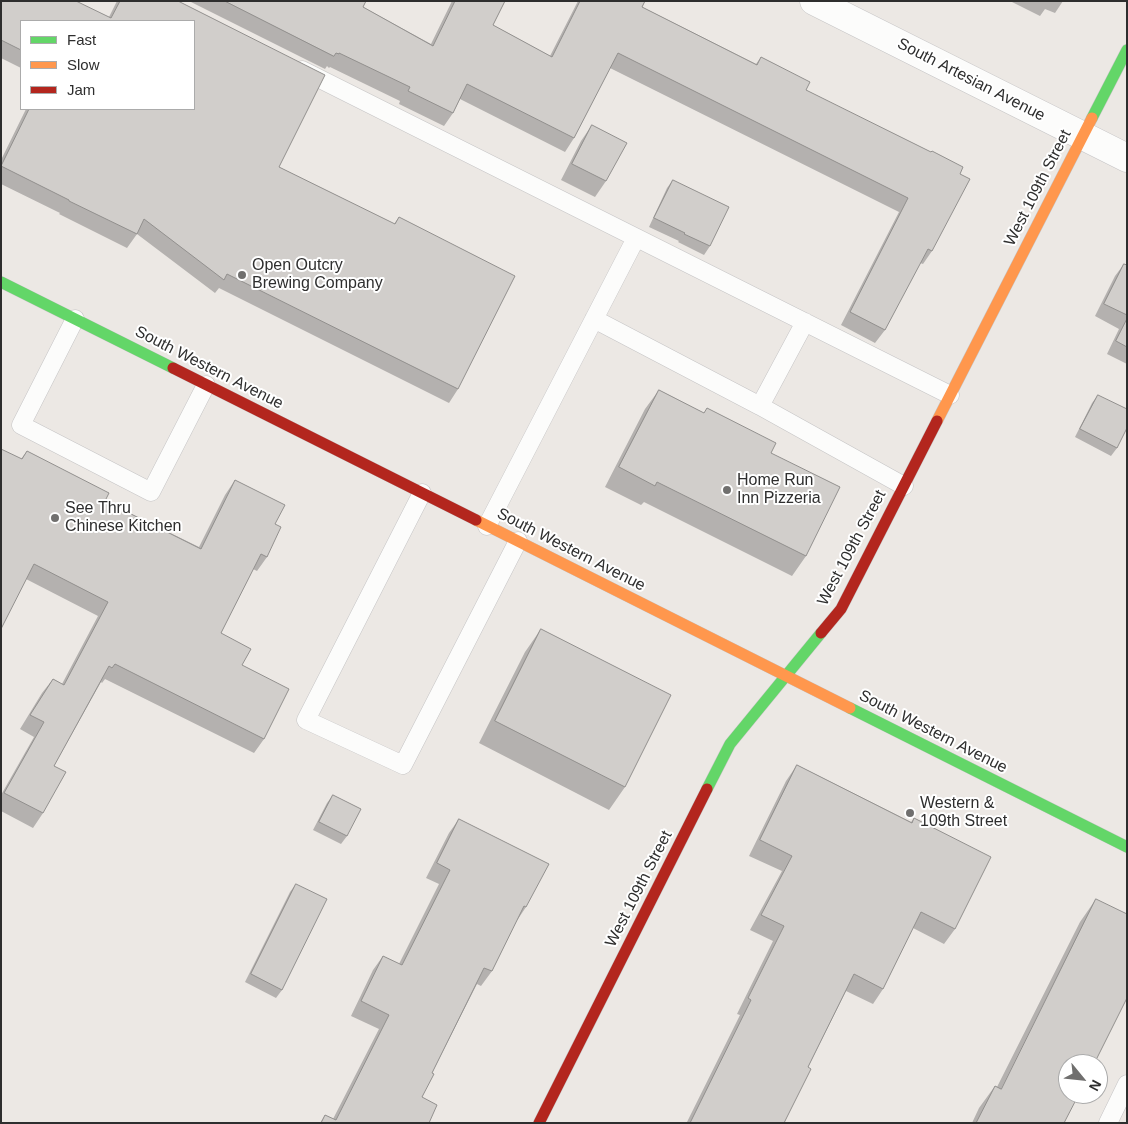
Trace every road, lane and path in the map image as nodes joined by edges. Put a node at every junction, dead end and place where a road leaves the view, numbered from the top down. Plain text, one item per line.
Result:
1 (814, 1) edge
2 (1127, 50) edge
3 (289, 64) edge
4 (1083, 136) junction
5 (1127, 158) edge
6 (636, 238) junction
7 (1, 282) edge
8 (76, 319) junction
9 (594, 319) junction
10 (805, 322) junction
11 (206, 385) junction
12 (950, 395) junction
13 (760, 406) junction
14 (904, 486) junction
15 (422, 493) junction
16 (487, 526) junction
17 (518, 542) junction
18 (786, 676) junction
19 (1127, 847) edge
20 (1127, 1084) edge
21 (539, 1123) edge
22 (1108, 1123) edge

1 - 4 street, South Artesian Avenue
2 - 4 main road, West 109th Street
3 - 6 lane
4 - 5 street, South Artesian Avenue
4 - 12 main road, West 109th Street
6 - 9 lane
6 - 10 lane
7 - 8 main road, South Western Avenue
8 - 11 main road, South Western Avenue
8 - 11 lane
9 - 13 lane
9 - 16 lane
10 - 12 lane
10 - 13 lane
11 - 15 main road, South Western Avenue
12 - 14 main road, West 109th Street
13 - 14 lane
14 - 18 main road, West 109th Street
15 - 16 main road, South Western Avenue
15 - 17 lane
16 - 17 main road, South Western Avenue
17 - 18 main road, South Western Avenue
18 - 19 main road, South Western Avenue
18 - 21 main road, West 109th Street
20 - 22 lane

